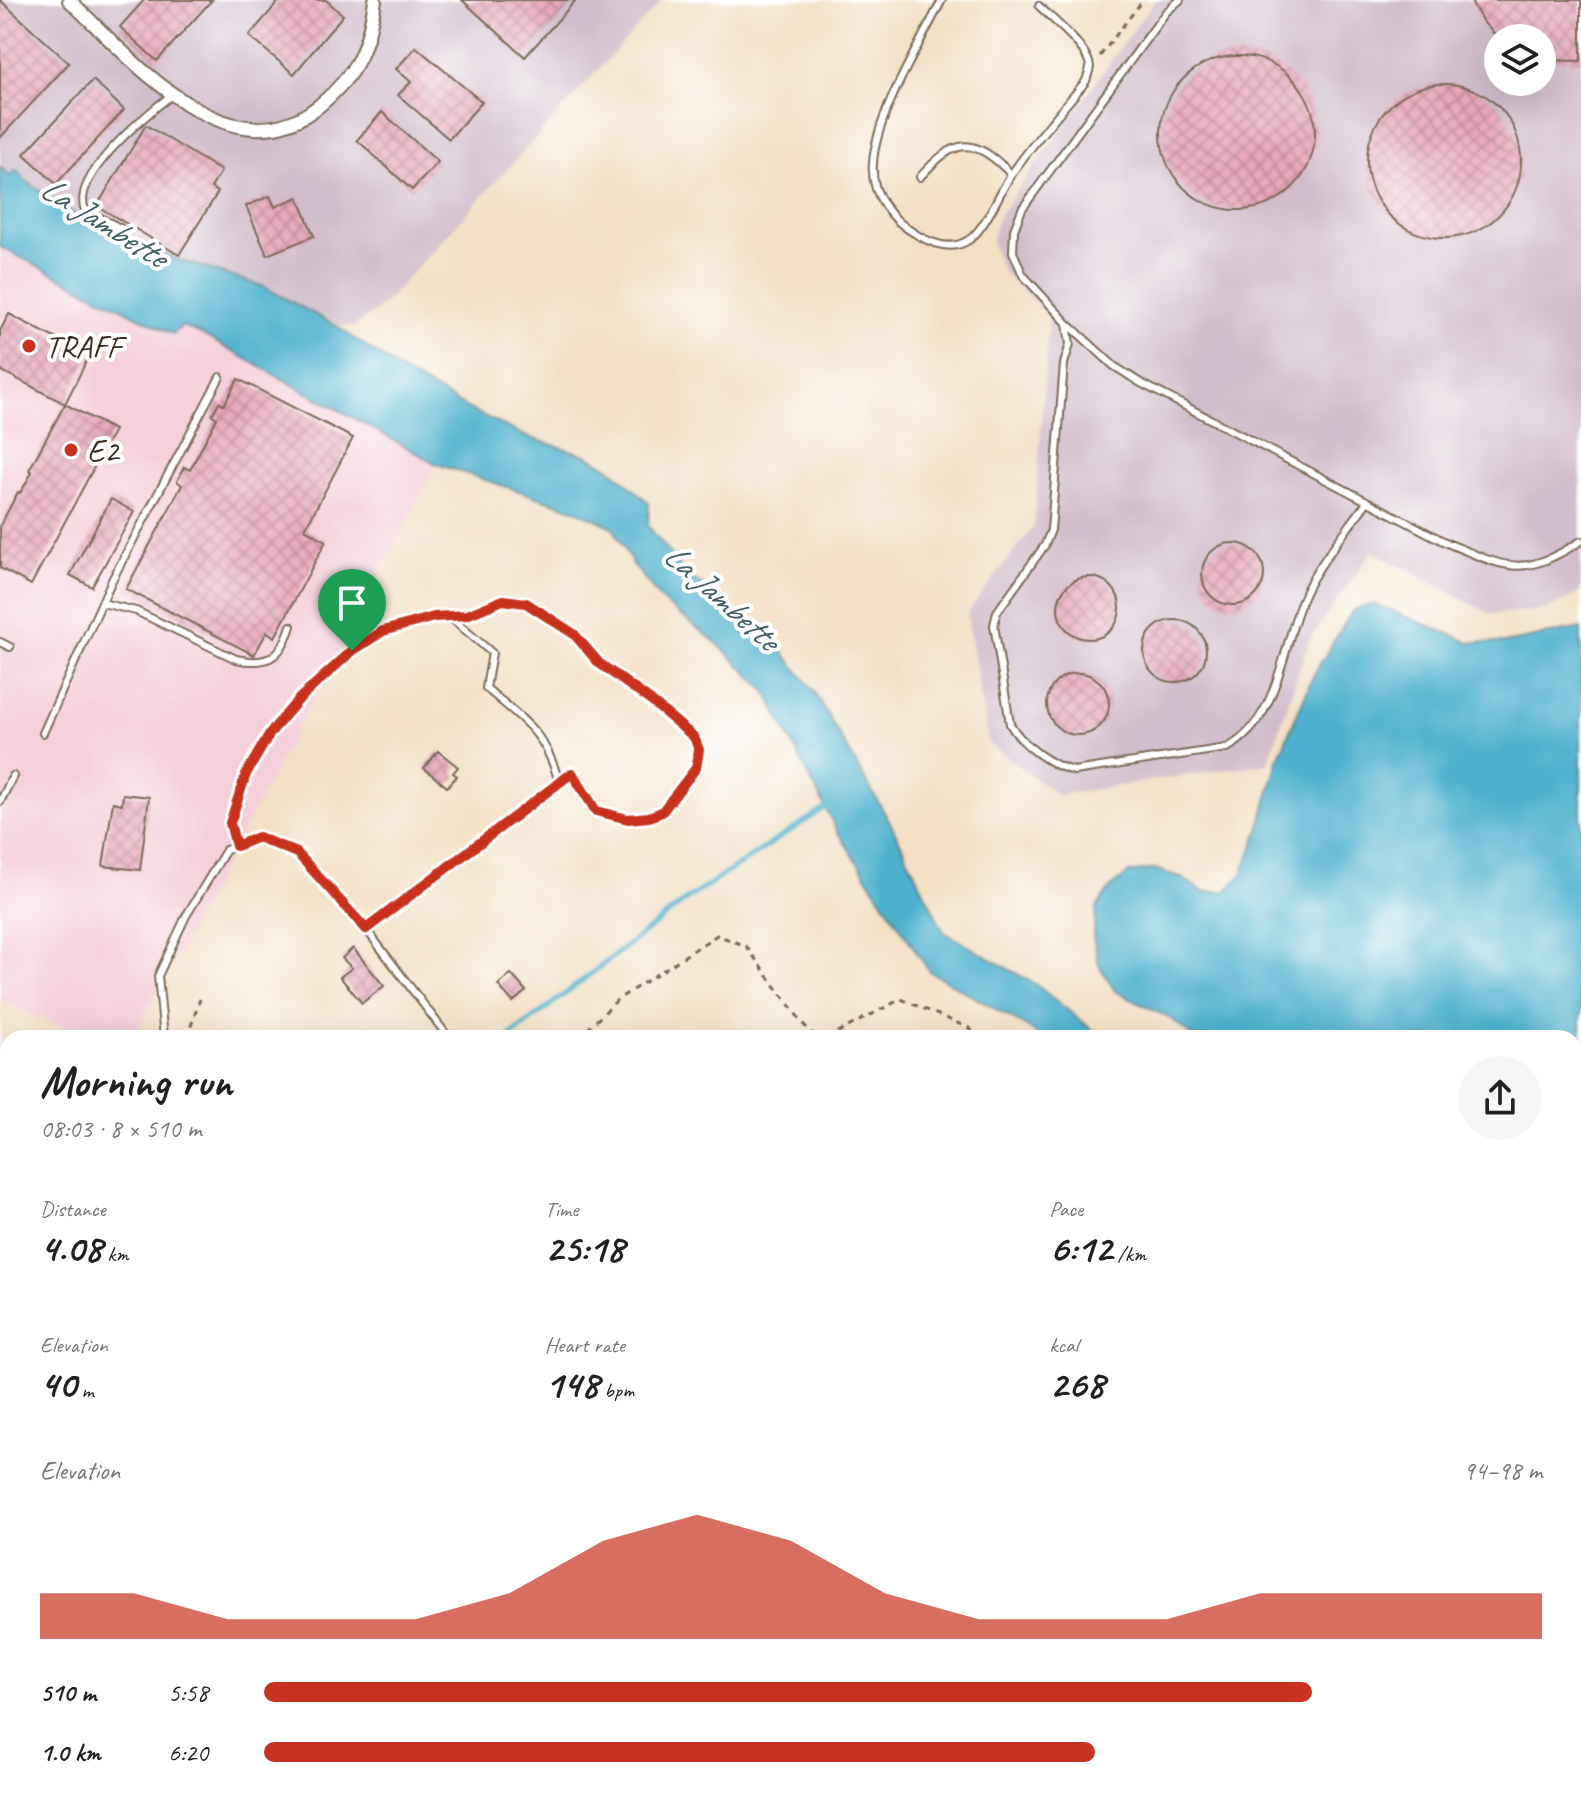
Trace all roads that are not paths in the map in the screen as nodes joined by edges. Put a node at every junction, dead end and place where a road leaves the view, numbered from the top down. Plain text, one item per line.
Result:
1 (69, 0) edge
2 (375, 0) edge
3 (942, 0) edge
4 (1180, 0) edge
5 (1039, 6) dead end
6 (173, 94) junction
7 (1011, 174) junction
8 (920, 177) dead end
9 (120, 228) dead end
10 (1067, 323) junction
11 (220, 377) dead end
12 (1367, 502) junction
13 (1581, 541) edge
14 (102, 603) junction
15 (449, 616) junction
16 (291, 626) dead end
17 (0, 642) edge
18 (10, 647) dead end
19 (43, 733) dead end
20 (13, 776) dead end
21 (559, 783) junction
22 (0, 802) edge
23 (236, 846) junction
24 (366, 929) junction
25 (163, 1030) edge
26 (443, 1030) edge

1 - 6 street
2 - 6 street
3 - 7 lane
4 - 10 lane
5 - 7 lane
6 - 9 lane
7 - 8 lane
10 - 12 lane
10 - 12 lane
11 - 14 lane
12 - 13 lane
14 - 16 lane
14 - 19 lane
15 - 21 lane
15 - 21 lane
15 - 23 lane
17 - 18 lane
20 - 22 lane
21 - 24 lane
23 - 24 lane
23 - 25 lane
24 - 26 lane

